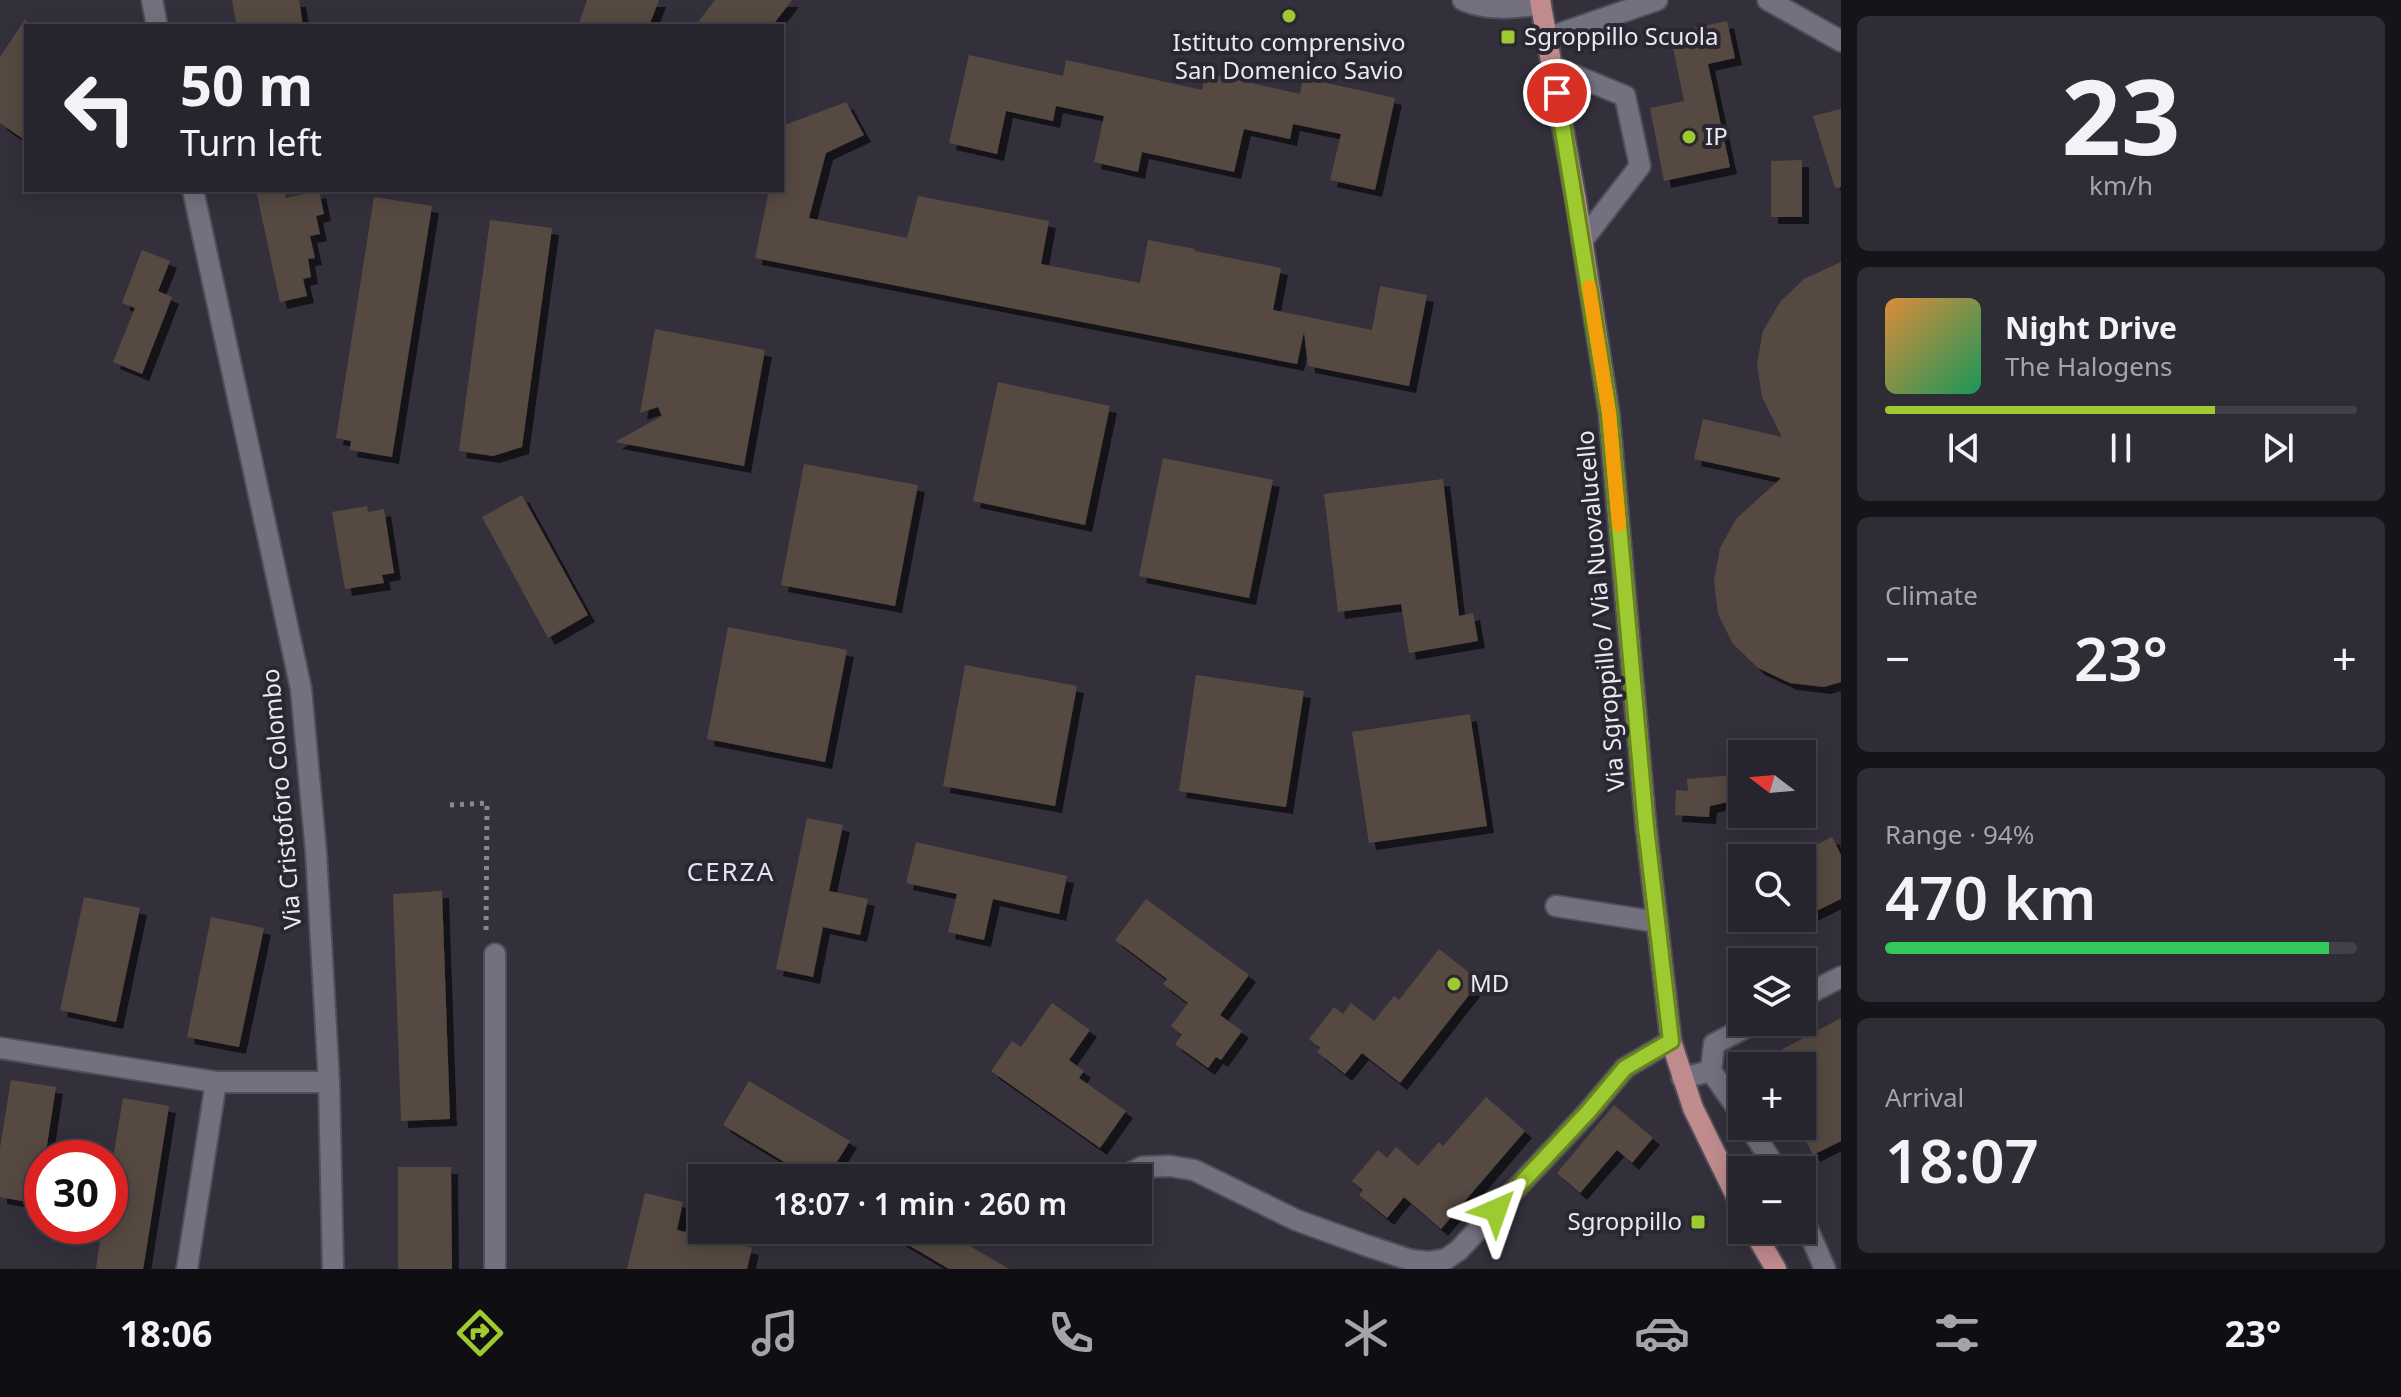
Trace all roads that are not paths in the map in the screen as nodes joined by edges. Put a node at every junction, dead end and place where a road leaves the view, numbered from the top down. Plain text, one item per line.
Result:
1 (152, 0) edge
2 (1463, 0) edge
3 (1657, 0) edge
4 (1768, 0) edge
5 (1540, 2) edge
6 (157, 24) edge
7 (1547, 38) junction
8 (1841, 41) edge
9 (1552, 66) junction
10 (193, 192) edge
11 (1582, 241) junction
12 (1556, 906) dead end
13 (1657, 922) junction
14 (495, 954) road end
15 (1841, 977) edge
16 (1816, 990) edge
17 (1729, 1036) edge
18 (1671, 1041) junction
19 (0, 1048) edge
20 (1711, 1071) junction
21 (1682, 1078) junction
22 (216, 1082) junction
23 (329, 1082) junction
24 (1728, 1095) edge
25 (1152, 1167) edge
26 (1728, 1179) edge
27 (1761, 1244) edge
28 (1814, 1244) edge
29 (187, 1269) edge
30 (333, 1269) edge
31 (495, 1269) edge
32 (1776, 1269) edge
33 (1825, 1269) edge

1 - 6 street
2 - 5 street
3 - 7 street
4 - 8 street
5 - 7 main road, Via Sgroppillo / Via Nuovalucello
7 - 9 main road, Via Sgroppillo / Via Nuovalucello
9 - 11 main road, Via Sgroppillo / Via Nuovalucello
9 - 11 street
10 - 23 street, Via Cristoforo Colombo
11 - 13 main road, Via Sgroppillo / Via Nuovalucello
12 - 13 street
13 - 18 main road, Via Sgroppillo / Via Nuovalucello
14 - 31 street
15 - 16 street
17 - 20 street
18 - 21 main road, Via Sgroppillo / Via Nuovalucello
18 - 25 street
19 - 22 street
20 - 21 street
20 - 24 street
21 - 26 main road, Via Sgroppillo / Via Nuovalucello
22 - 23 street
22 - 29 street
23 - 30 street, Via Cristoforo Colombo
27 - 32 main road
28 - 33 street

